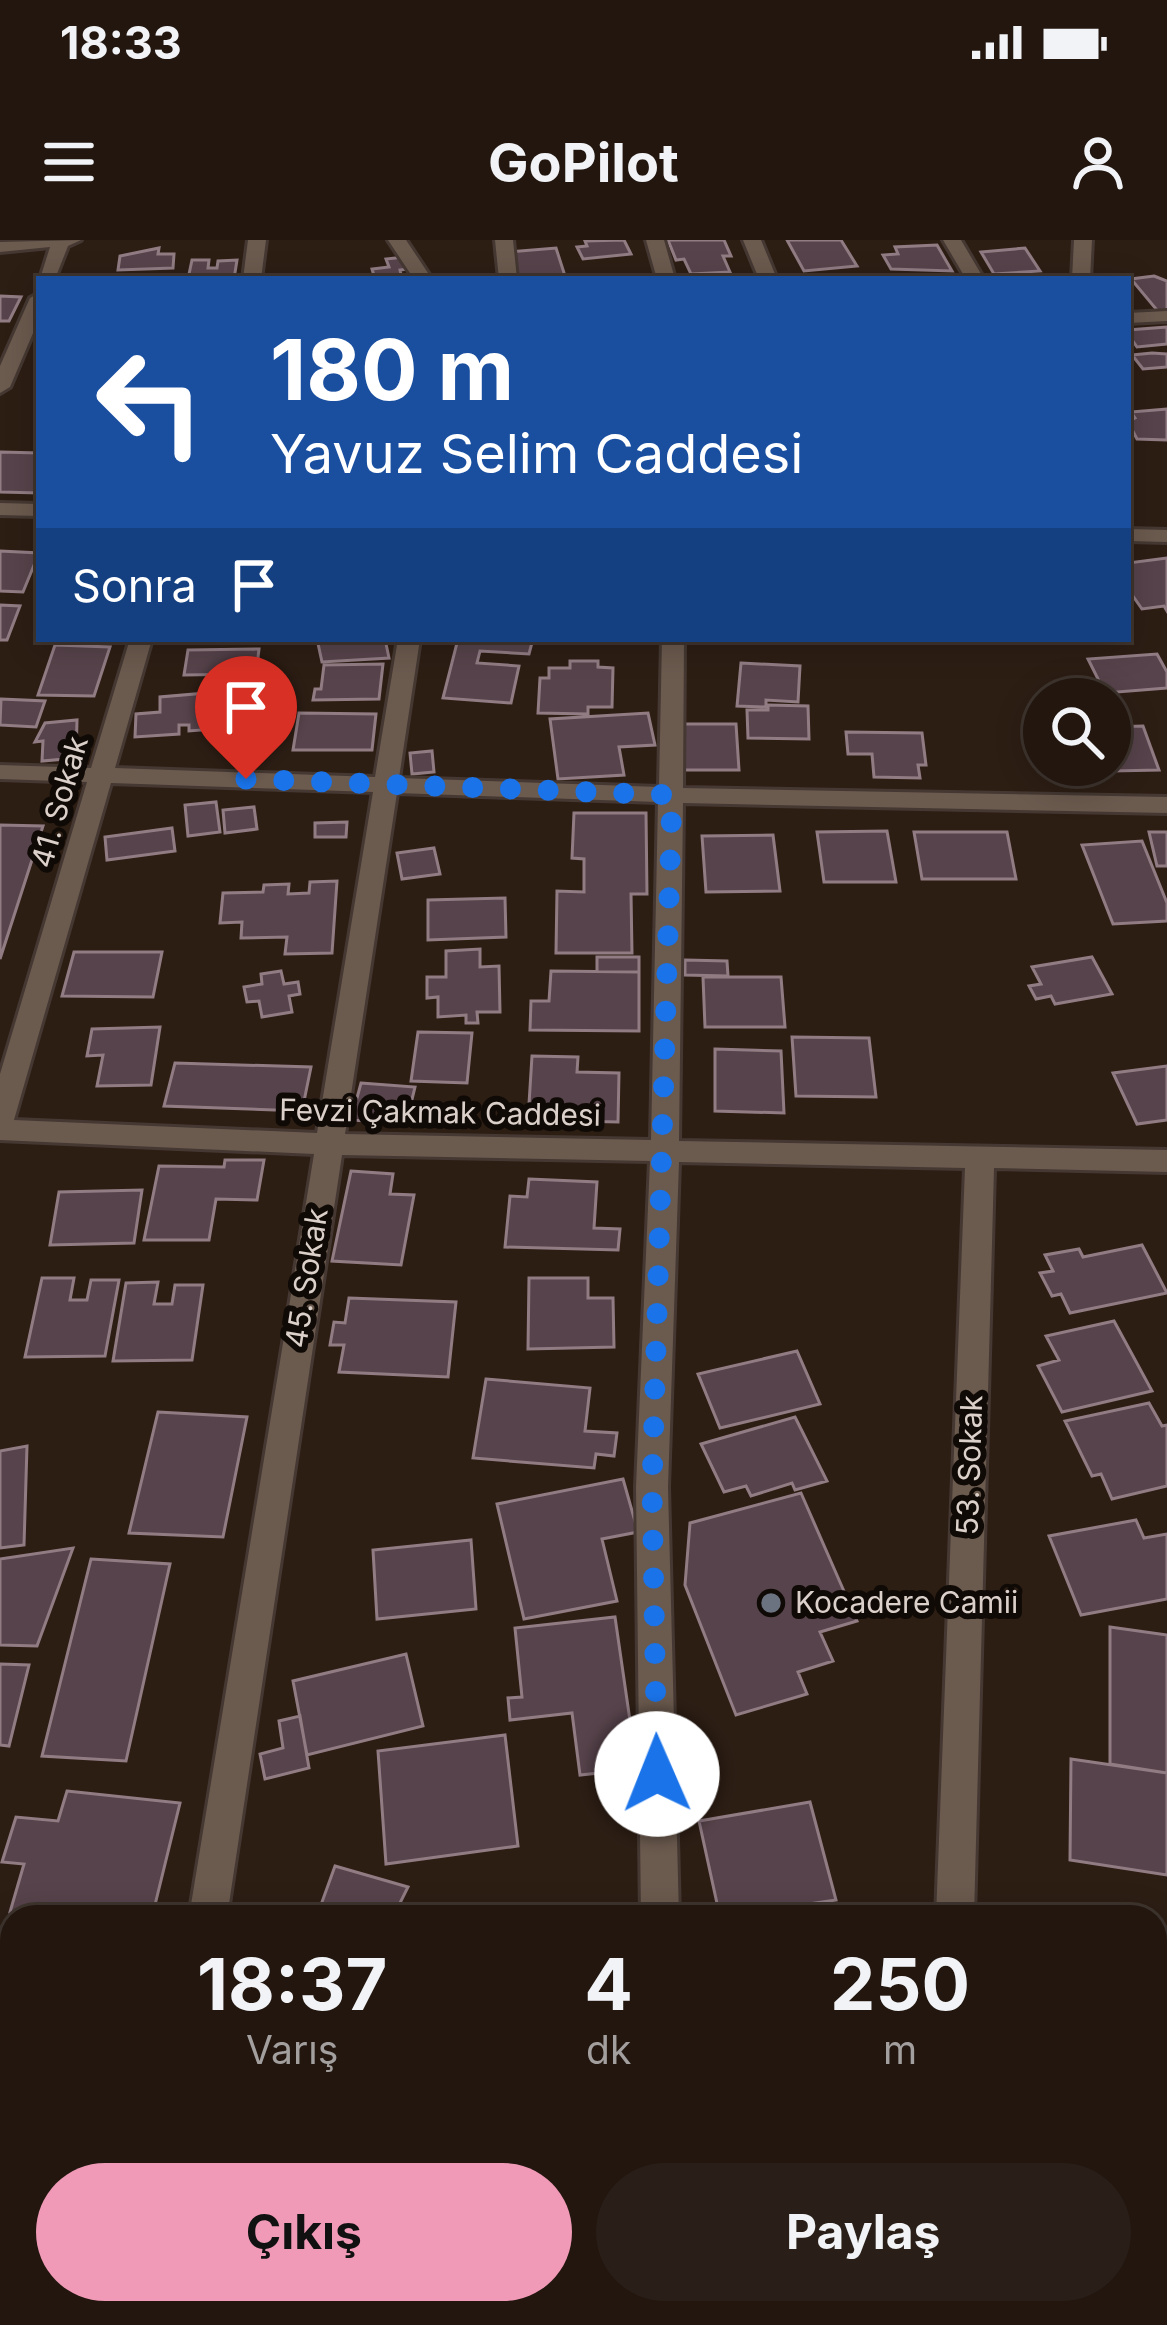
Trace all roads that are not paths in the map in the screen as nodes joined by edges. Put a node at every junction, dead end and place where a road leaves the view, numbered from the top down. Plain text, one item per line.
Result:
1 (257, 240) edge
2 (397, 240) edge
3 (504, 240) edge
4 (656, 240) edge
5 (752, 240) edge
6 (952, 240) edge
7 (1083, 240) edge
8 (67, 241) edge
9 (0, 248) edge
10 (48, 276) edge
11 (252, 276) edge
12 (421, 276) edge
13 (508, 276) edge
14 (665, 276) edge
15 (767, 276) edge
16 (972, 276) edge
17 (1081, 276) edge
18 (36, 305) edge
19 (1167, 316) edge
20 (1131, 318) edge
21 (0, 387) edge
22 (0, 509) edge
23 (36, 510) edge
24 (1131, 535) edge
25 (1167, 536) edge
26 (140, 642) edge
27 (409, 642) edge
28 (674, 642) edge
29 (0, 772) edge
30 (103, 775) junction
31 (389, 782) junction
32 (672, 795) junction
33 (1167, 805) edge
34 (0, 1126) edge
35 (328, 1144) junction
36 (665, 1151) junction
37 (980, 1157) junction
38 (1167, 1161) edge
39 (210, 1905) edge
40 (660, 1905) edge
41 (955, 1905) edge

1 - 11 street
2 - 12 street
3 - 13 street
4 - 14 street
5 - 15 street
6 - 16 street
7 - 17 street
8 - 9 street
8 - 10 street
18 - 21 street
19 - 20 street
22 - 23 street
24 - 25 street
26 - 30 street, 41. Sokak
27 - 31 street, 45. Sokak
28 - 32 street
29 - 30 street
30 - 31 street
30 - 34 street, 41. Sokak
31 - 32 street
31 - 35 street, 45. Sokak
32 - 33 street
32 - 36 street
34 - 35 street, Fevzi Çakmak Caddesi
35 - 36 street, Fevzi Çakmak Caddesi
35 - 39 street, 45. Sokak
36 - 37 street, Fevzi Çakmak Caddesi
36 - 40 street
37 - 38 street, Fevzi Çakmak Caddesi
37 - 41 street, 53. Sokak

